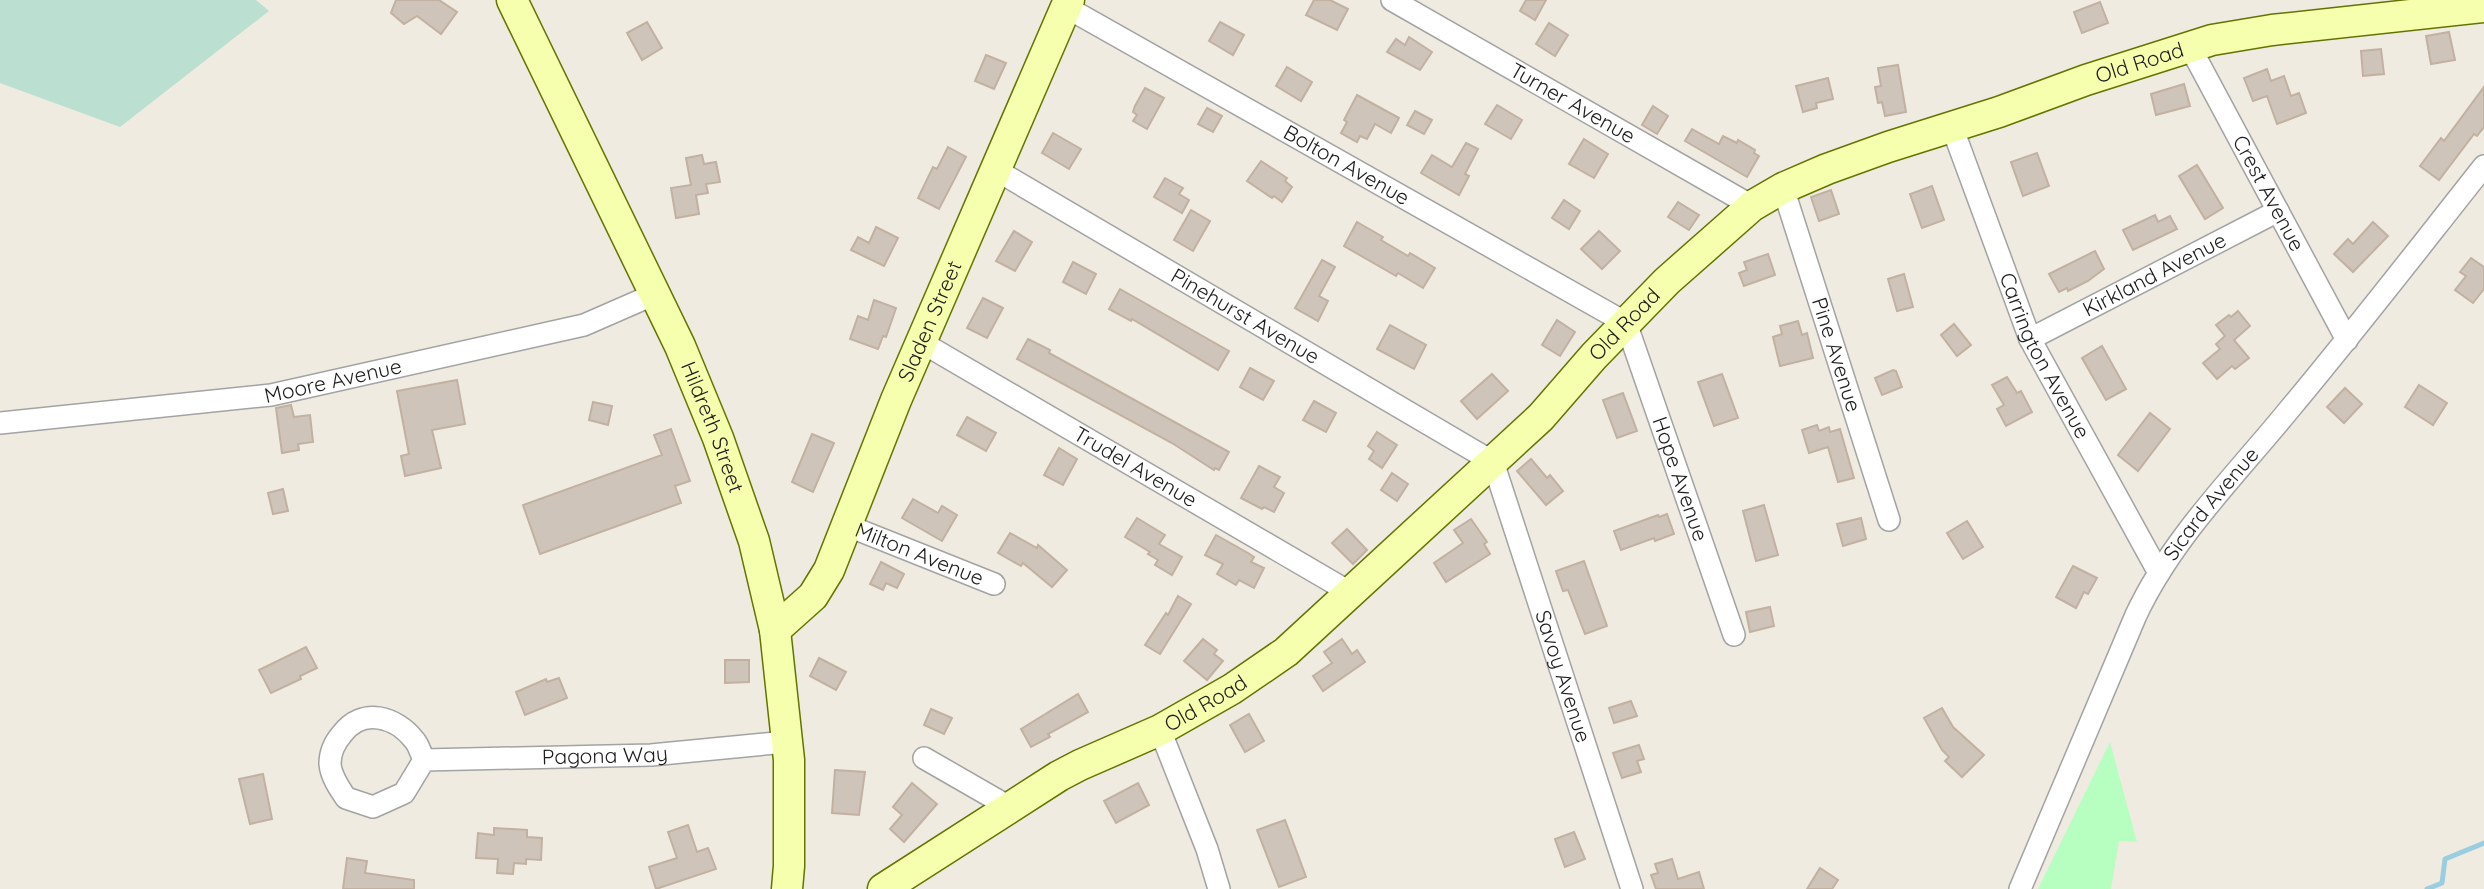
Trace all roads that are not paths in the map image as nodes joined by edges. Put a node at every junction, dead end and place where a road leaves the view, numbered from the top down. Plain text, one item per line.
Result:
1 (512, 0) edge
2 (1392, 0) edge
3 (1068, 4) edge
4 (2484, 7) edge
5 (2190, 47) junction
6 (1952, 127) junction
7 (2484, 166) edge
8 (996, 170) junction
9 (1783, 188) junction
10 (1752, 206) junction
11 (2278, 211) junction
12 (655, 294) junction
13 (1626, 323) junction
14 (2030, 339) junction
15 (2347, 340) junction
16 (921, 342) junction
17 (0, 423) edge
18 (1493, 463) junction
19 (1889, 520) dead end
20 (846, 525) junction
21 (2159, 573) junction
22 (993, 584) dead end
23 (1352, 593) junction
24 (775, 630) junction
25 (1734, 635) dead end
26 (1160, 730) junction
27 (786, 742) junction
28 (924, 758) dead end
29 (424, 760) junction
30 (1011, 807) junction
31 (786, 889) edge
32 (883, 889) edge
33 (1219, 889) edge
34 (1632, 889) edge
35 (2020, 889) edge

1 - 12 street, Hildreth Street
2 - 10 street, Turner Avenue
3 - 8 street, Sladen Street
3 - 13 street, Bolton Avenue
4 - 5 street, Old Road
5 - 6 street, Old Road
5 - 11 street, Crest Avenue
6 - 9 street, Old Road
6 - 14 street, Carrington Avenue
7 - 15 street, Sicard Avenue
8 - 16 street, Sladen Street
8 - 18 street, Pinehurst Avenue
9 - 10 street, Old Road
9 - 19 street, Pine Avenue
10 - 13 street, Old Road
11 - 14 street, Kirkland Avenue
11 - 15 street, Crest Avenue
12 - 17 street, Moore Avenue
12 - 24 street, Hildreth Street
13 - 18 street, Old Road
13 - 25 street, Hope Avenue
14 - 21 street, Carrington Avenue
15 - 21 street, Sicard Avenue
16 - 20 street, Sladen Street
16 - 23 street, Trudel Avenue
18 - 23 street, Old Road
18 - 34 street, Savoy Avenue
20 - 22 street, Milton Avenue
20 - 24 street, Sladen Street
21 - 35 street, Sicard Avenue
23 - 26 street, Old Road
24 - 27 street, Hildreth Street
26 - 30 street, Old Road
26 - 33 street
27 - 29 street, Pagona Way
27 - 31 street, Hildreth Street
28 - 30 street
29 - 29 street
30 - 32 street, Old Road

